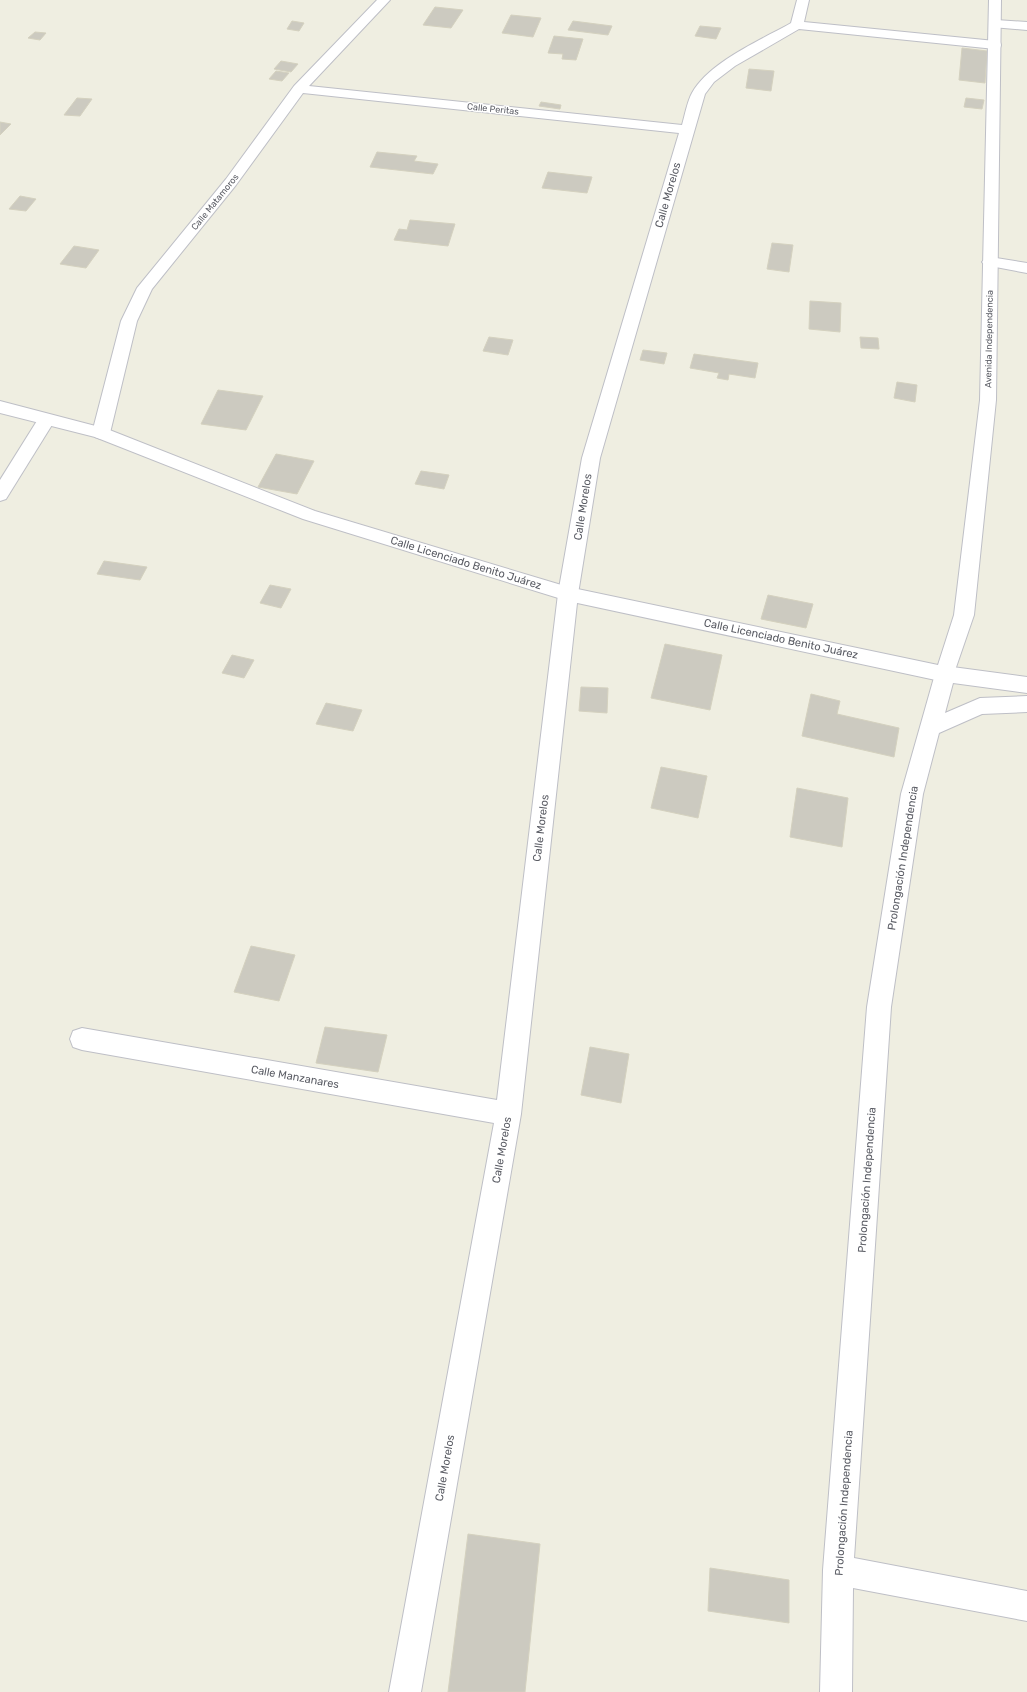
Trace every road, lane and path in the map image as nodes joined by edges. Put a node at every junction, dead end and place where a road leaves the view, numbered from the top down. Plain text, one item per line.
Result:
1 (384, 0) edge
2 (803, 0) edge
3 (995, 0) edge
4 (996, 24) junction
5 (797, 25) junction
6 (1027, 26) edge
7 (995, 45) junction
8 (299, 89) junction
9 (687, 130) junction
10 (990, 262) junction
11 (1027, 268) edge
12 (0, 407) edge
13 (46, 420) junction
14 (101, 433) junction
15 (0, 495) edge
16 (568, 594) junction
17 (945, 674) junction
18 (1027, 685) edge
19 (1027, 704) edge
20 (930, 728) junction
21 (82, 1039) dead end
22 (508, 1114) junction
23 (838, 1570) junction
24 (1027, 1606) edge
25 (405, 1692) edge
26 (836, 1692) edge

1 - 8 street, Calle Matamoros
2 - 5 street
3 - 4 street, Avenida Independencia
4 - 6 street
4 - 7 street, Avenida Independencia
5 - 7 street
5 - 9 street, Calle Morelos
7 - 10 street, Avenida Independencia
8 - 9 street, Calle Peritas
8 - 14 street, Calle Matamoros
9 - 16 street, Calle Morelos
10 - 11 street
10 - 17 street, Avenida Independencia
12 - 13 street, Calle Licenciado Benito Juárez
13 - 14 street, Calle Licenciado Benito Juárez
13 - 15 street
14 - 16 street, Calle Licenciado Benito Juárez
16 - 17 street, Calle Licenciado Benito Juárez
16 - 22 street, Calle Morelos
17 - 18 street, Calle Licenciado Benito Juárez
17 - 20 street, Prolongación Independencia
19 - 20 street
20 - 23 street, Prolongación Independencia
21 - 22 street, Calle Manzanares
22 - 25 street, Calle Morelos
23 - 24 street
23 - 26 street, Prolongación Independencia

